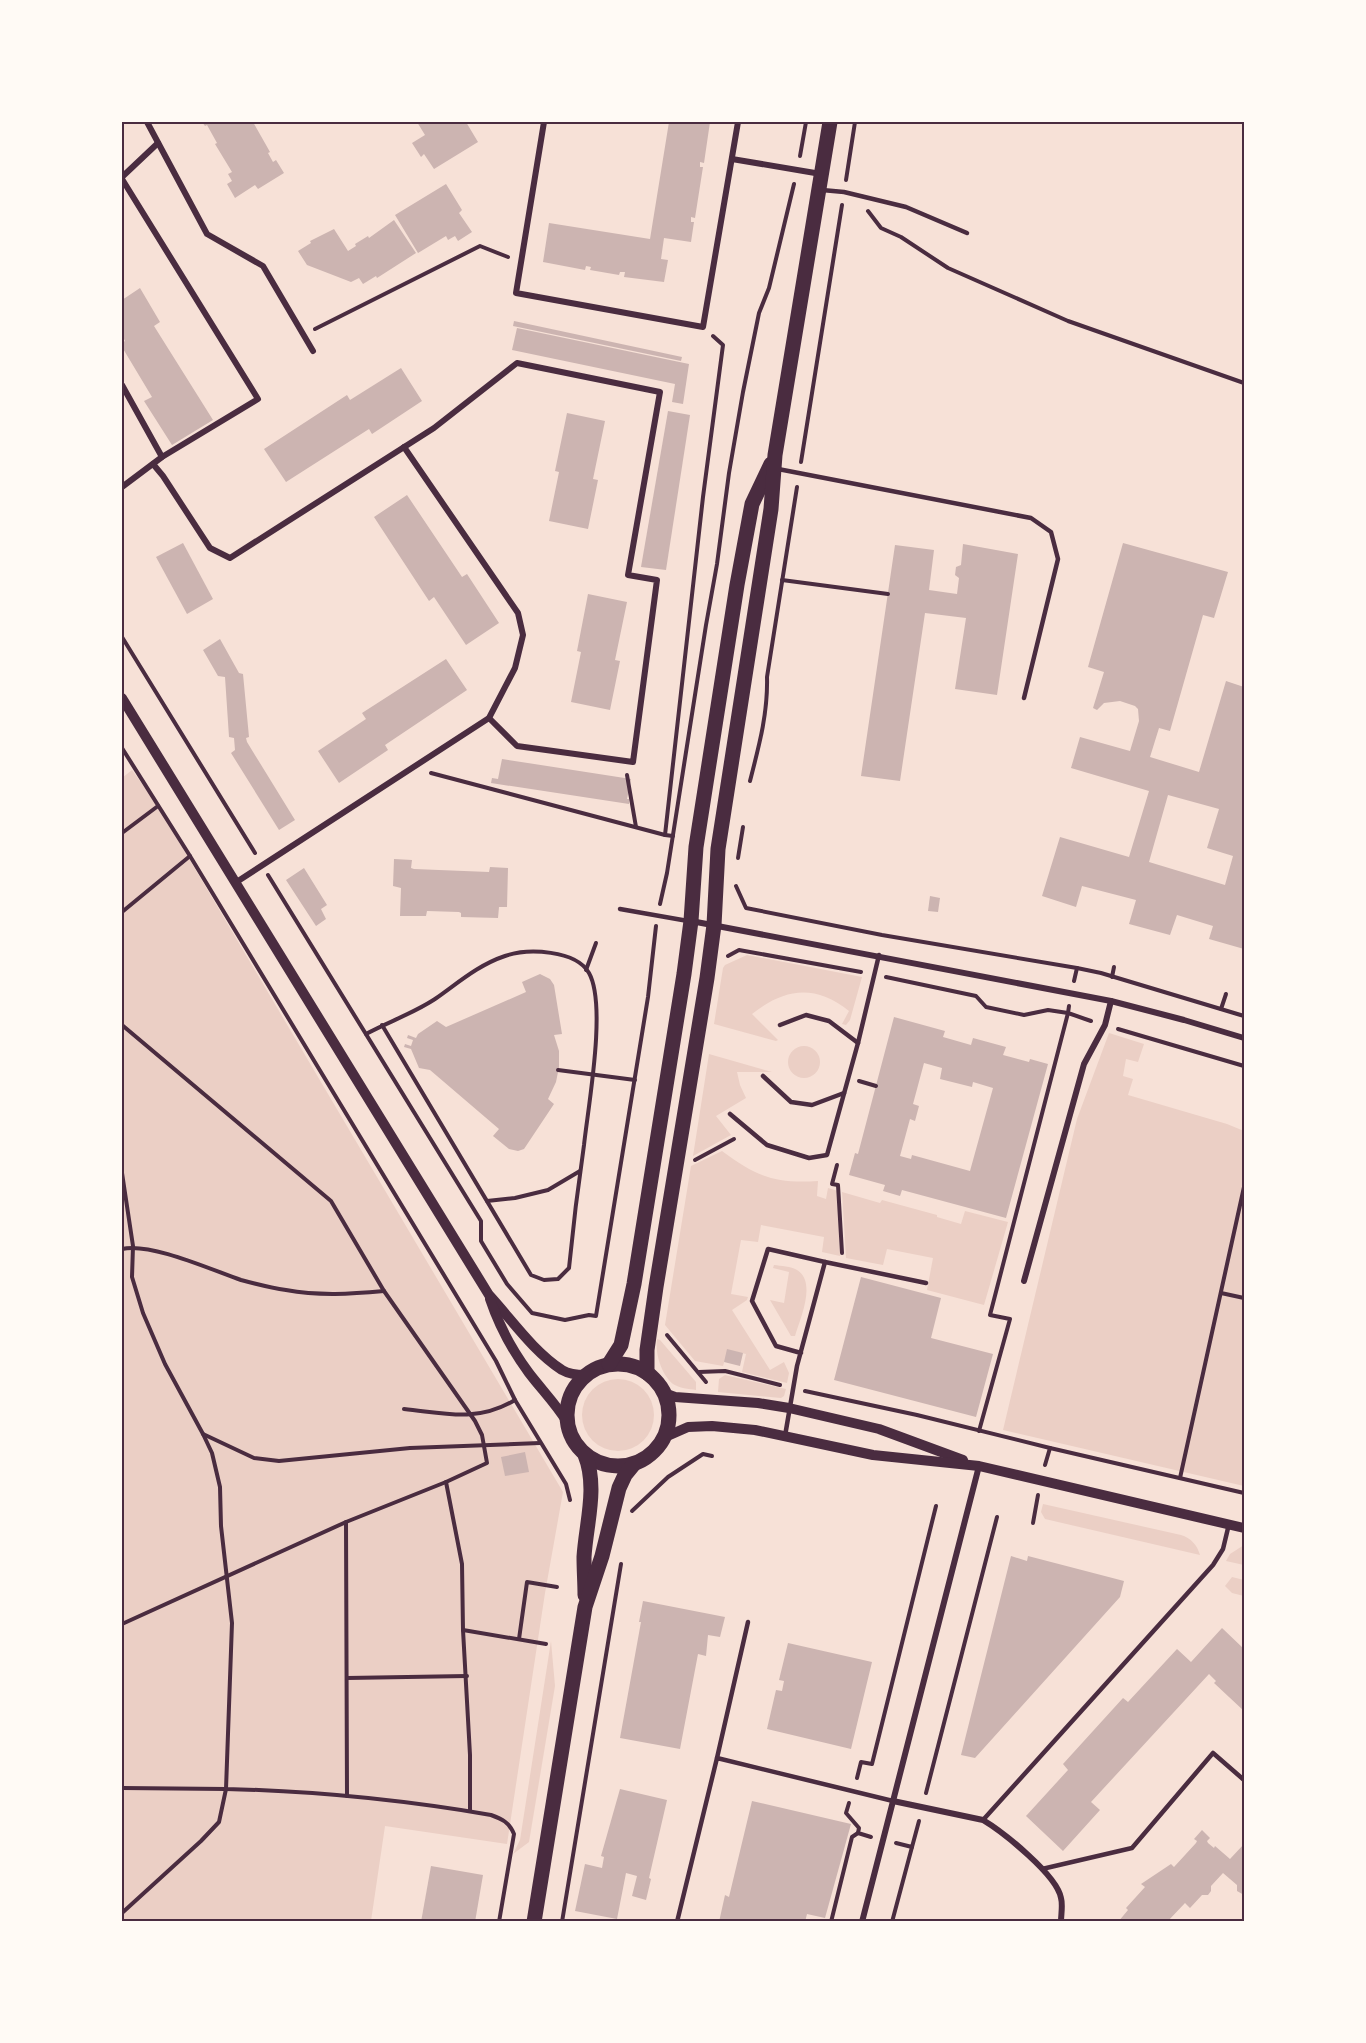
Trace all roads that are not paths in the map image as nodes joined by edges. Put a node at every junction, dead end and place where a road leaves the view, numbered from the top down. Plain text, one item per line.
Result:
1 (147, 122) edge
2 (544, 122) edge
3 (738, 122) edge
4 (830, 122) edge
5 (158, 143) junction
6 (732, 159) junction
7 (821, 174) junction
8 (122, 178) edge
9 (819, 190) junction
10 (967, 233) dead end
11 (313, 351) dead end
12 (122, 385) edge
13 (404, 447) junction
14 (162, 457) junction
15 (153, 464) junction
16 (773, 464) junction
17 (122, 487) edge
18 (122, 698) edge
19 (1024, 698) dead end
20 (489, 718) junction
21 (234, 883) junction
22 (620, 909) dead end
23 (691, 921) junction
24 (714, 925) junction
25 (879, 955) junction
26 (1111, 1001) junction
27 (780, 1025) dead end
28 (1245, 1038) edge
29 (858, 1043) junction
30 (764, 1076) dead end
31 (844, 1093) junction
32 (730, 1114) dead end
33 (825, 1262) junction
34 (1024, 1281) dead end
35 (926, 1283) dead end
36 (489, 1296) junction
37 (801, 1353) junction
38 (609, 1364) junction
39 (647, 1373) junction
40 (585, 1375) junction
41 (664, 1393) junction
42 (789, 1408) junction
43 (567, 1422) junction
44 (784, 1436) junction
45 (663, 1438) junction
46 (585, 1455) junction
47 (634, 1464) junction
48 (979, 1466) junction
49 (1229, 1524) junction
50 (1245, 1528) edge
51 (585, 1607) junction
52 (747, 1622) dead end
53 (717, 1758) junction
54 (1245, 1780) edge
55 (893, 1801) junction
56 (983, 1820) junction
57 (1042, 1869) junction
58 (534, 1922) edge
59 (677, 1922) edge
60 (862, 1922) edge
61 (1060, 1922) edge

1 - 5 street
2 - 6 street
3 - 6 street
4 - 7 main road
5 - 8 street
5 - 11 street
6 - 7 street
7 - 9 main road
8 - 14 street
9 - 10 lane
9 - 16 main road
12 - 14 street
13 - 15 street
13 - 20 street
13 - 20 street
14 - 15 street
15 - 17 street
16 - 19 lane
16 - 23 main road
16 - 24 main road
18 - 21 street
20 - 21 street
21 - 36 street
22 - 23 lane
23 - 24 street
23 - 38 main road
24 - 25 street
24 - 39 main road
25 - 26 street
25 - 29 lane
26 - 28 street
26 - 34 street
27 - 29 lane
29 - 31 lane
30 - 31 lane
31 - 32 lane
33 - 35 lane
33 - 37 lane
33 - 37 lane
36 - 40 street
36 - 43 street
37 - 42 lane
38 - 39 main road
38 - 40 main road
39 - 41 main road
40 - 43 main road
41 - 42 street
41 - 45 main road
42 - 44 lane
42 - 48 street
43 - 46 main road
44 - 45 street
44 - 48 street
45 - 47 main road
46 - 47 main road
46 - 51 main road
47 - 51 main road
48 - 49 street
48 - 55 street
49 - 50 street
49 - 56 lane
51 - 58 main road
52 - 53 lane
53 - 55 lane
53 - 59 lane
54 - 57 lane
55 - 56 street
55 - 60 street
56 - 57 street
57 - 61 street

